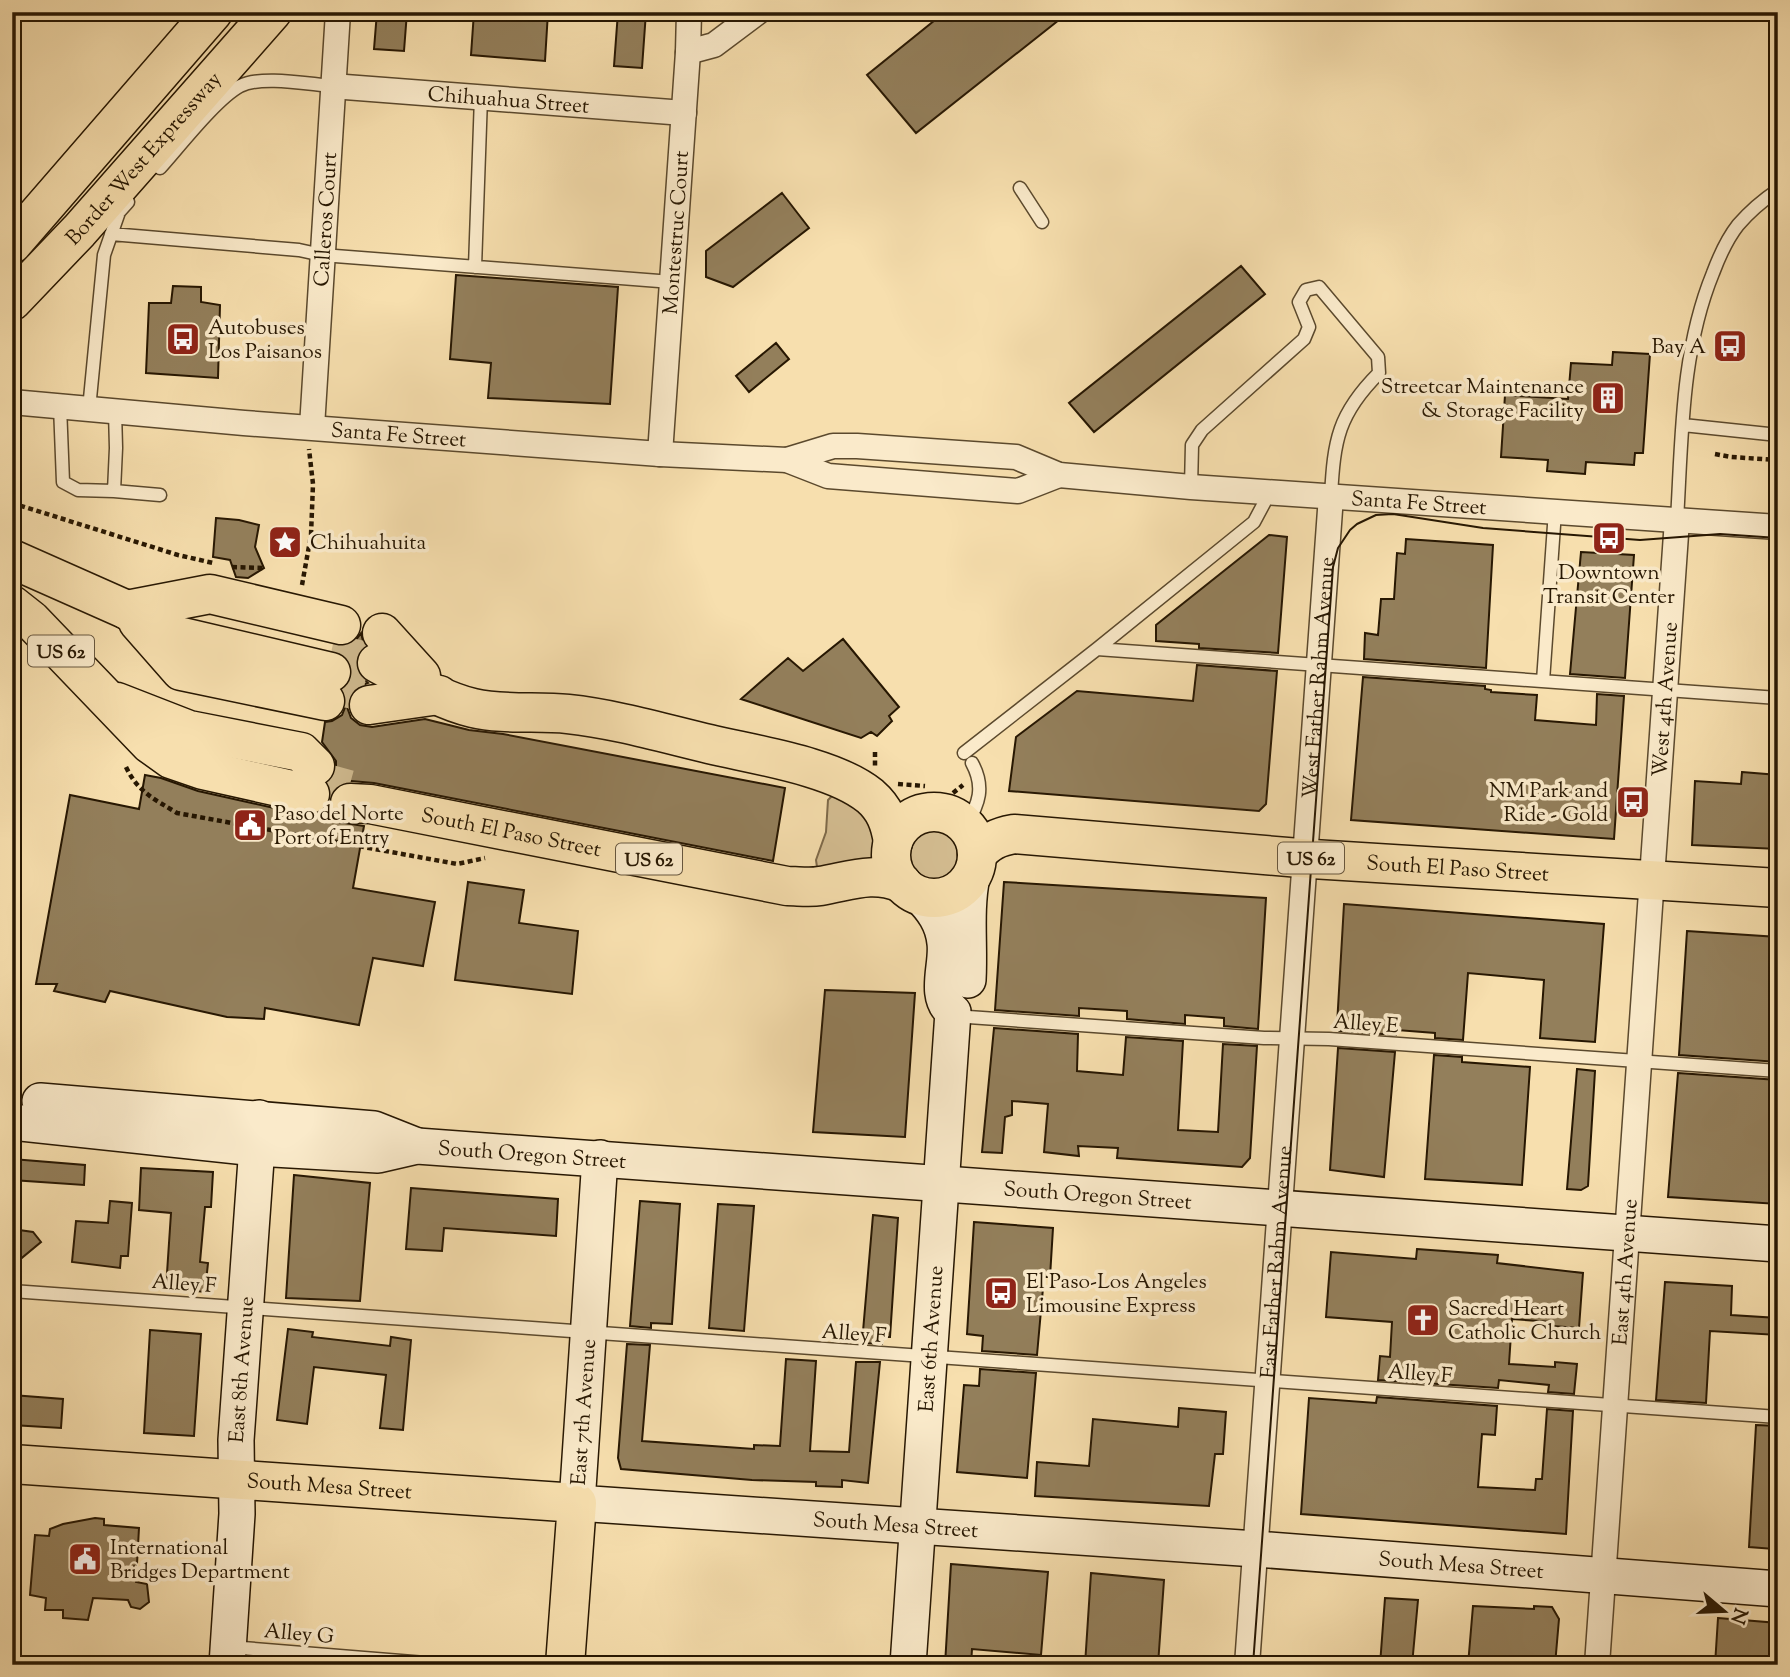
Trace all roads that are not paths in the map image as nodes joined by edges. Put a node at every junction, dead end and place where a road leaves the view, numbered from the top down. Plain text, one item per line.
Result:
1 (213, 12) edge
2 (272, 12) edge
3 (338, 12) edge
4 (689, 12) edge
5 (758, 12) edge
6 (688, 52) junction
7 (332, 86) junction
8 (481, 97) junction
9 (684, 113) junction
10 (1020, 188) dead end
11 (1778, 190) edge
12 (1042, 222) dead end
13 (111, 234) junction
14 (12, 244) edge
15 (322, 255) junction
16 (475, 267) junction
17 (672, 282) junction
18 (16, 296) edge
19 (12, 402) edge
20 (60, 406) junction
21 (89, 409) junction
22 (115, 411) junction
23 (1683, 425) junction
24 (312, 428) junction
25 (1778, 435) edge
26 (660, 454) junction
27 (786, 460) junction
28 (1059, 475) junction
29 (1191, 487) junction
30 (114, 491) junction
31 (1270, 492) junction
32 (160, 495) dead end
33 (1331, 496) junction
34 (1555, 511) junction
35 (1676, 520) junction
36 (1778, 527) edge
37 (12, 559) edge
38 (12, 605) edge
39 (1097, 649) junction
40 (1320, 667) junction
41 (1543, 681) junction
42 (1664, 689) junction
43 (439, 695) junction
44 (108, 698) junction
45 (1778, 698) edge
46 (312, 779) tunnel mouth
47 (358, 799) tunnel mouth
48 (893, 842) junction
49 (972, 852) junction
50 (1306, 858) junction
51 (1651, 879) junction
52 (1778, 888) edge
53 (910, 889) junction
54 (952, 1014) junction
55 (1292, 1039) junction
56 (1637, 1062) junction
57 (1778, 1071) edge
58 (12, 1099) edge
59 (12, 1122) edge
60 (258, 1133) junction
61 (600, 1158) junction
62 (941, 1184) junction
63 (1280, 1207) junction
64 (1627, 1233) junction
65 (1778, 1244) edge
66 (12, 1291) edge
67 (245, 1306) junction
68 (588, 1333) junction
69 (930, 1357) junction
70 (1268, 1381) junction
71 (1615, 1407) junction
72 (1778, 1417) edge
73 (12, 1464) edge
74 (236, 1478) junction
75 (577, 1503) junction
76 (918, 1526) junction
77 (1256, 1549) junction
78 (1603, 1576) junction
79 (1778, 1589) edge
80 (228, 1656) edge
81 (450, 1665) edge
82 (565, 1665) edge
83 (908, 1665) edge
84 (1247, 1665) edge
85 (1597, 1665) edge

1 - 14 main road, Border West Expressway
2 - 18 main road, Border West Expressway
3 - 7 street, Calleros Court
4 - 6 street, Montestruc Court
5 - 6 street
6 - 9 street, Montestruc Court
7 - 8 street, Chihuahua Street
7 - 13 lane
7 - 15 street, Calleros Court
8 - 9 street, Chihuahua Street
8 - 16 lane
9 - 17 street, Montestruc Court
10 - 12 lane
11 - 23 lane
13 - 15 lane
13 - 21 lane
15 - 16 lane
15 - 24 street, Calleros Court
16 - 17 lane
17 - 26 street, Montestruc Court
19 - 20 street, Santa Fe Street
20 - 21 street, Santa Fe Street
20 - 30 lane
21 - 22 street, Santa Fe Street
22 - 24 street, Santa Fe Street
22 - 30 lane
23 - 25 lane
23 - 35 lane
24 - 26 street, Santa Fe Street
26 - 27 street, Santa Fe Street
27 - 28 street, Santa Fe Street
27 - 28 street, Santa Fe Street
28 - 29 street, Santa Fe Street
29 - 31 street, Santa Fe Street
29 - 33 lane
30 - 32 lane
31 - 33 street, Santa Fe Street
31 - 39 lane
33 - 34 street, Santa Fe Street
33 - 40 street, West Father Rahm Avenue
34 - 35 street, Santa Fe Street
34 - 41 lane
35 - 36 street, Santa Fe Street
35 - 42 street, West 4th Avenue
37 - 44 main road
38 - 44 main road, US 62
39 - 40 lane
39 - 49 lane
40 - 41 lane
40 - 50 street, West Father Rahm Avenue
41 - 42 lane
42 - 45 lane
42 - 51 street, West 4th Avenue
43 - 43 main road
43 - 48 main road
44 - 46 main road, US 62
47 - 53 main road, South El Paso Street / US 62
48 - 49 main road
48 - 53 main road
49 - 50 main road, South El Paso Street / US 62
49 - 53 main road, US 62
49 - 54 street, East 6th Avenue
50 - 51 main road, South El Paso Street / US 62
50 - 55 street, East Father Rahm Avenue
51 - 52 main road, South El Paso Street / US 62
51 - 56 street, East 4th Avenue
53 - 54 street, East 6th Avenue
54 - 55 lane, Alley E
54 - 62 street, East 6th Avenue
55 - 56 lane, Alley E
55 - 63 street, East Father Rahm Avenue
56 - 57 lane, Alley E
56 - 64 street, East 4th Avenue
58 - 60 street, South Oregon Street
59 - 60 street, South Oregon Street
60 - 61 street, South Oregon Street
60 - 67 street, East 8th Avenue
61 - 62 street, South Oregon Street
61 - 68 street, East 7th Avenue
62 - 63 street, South Oregon Street
62 - 69 street, East 6th Avenue
63 - 64 street, South Oregon Street
63 - 70 street, East Father Rahm Avenue
64 - 65 street, South Oregon Street
64 - 71 street, East 4th Avenue
66 - 67 lane, Alley F
67 - 68 lane, Alley F
67 - 74 street, East 8th Avenue
68 - 69 lane, Alley F
68 - 75 street, East 7th Avenue
69 - 70 lane, Alley F
69 - 76 street, East 6th Avenue
70 - 71 lane, Alley F
70 - 77 street, East Father Rahm Avenue
71 - 72 lane, Alley F
71 - 78 street, East 4th Avenue
73 - 74 main road, South Mesa Street
74 - 75 main road, South Mesa Street
74 - 80 street, East 8th Avenue
75 - 76 street, South Mesa Street
75 - 82 main road, East 7th Avenue
76 - 77 street, South Mesa Street
76 - 83 street, East 6th Avenue
77 - 78 street, South Mesa Street
77 - 84 street, East Father Rahm Avenue
78 - 79 street, South Mesa Street
78 - 85 street, East 4th Avenue
80 - 81 lane, Alley G

